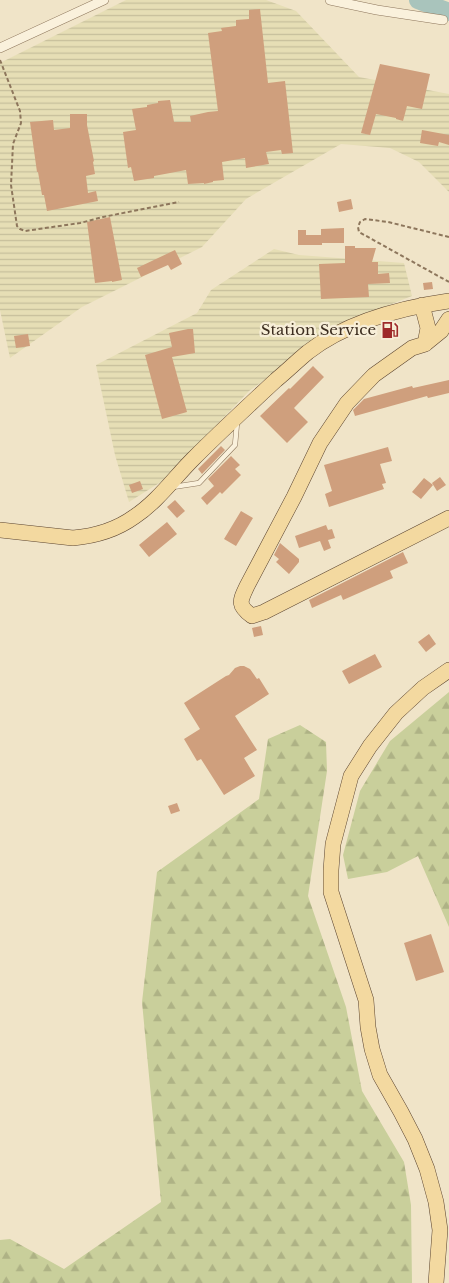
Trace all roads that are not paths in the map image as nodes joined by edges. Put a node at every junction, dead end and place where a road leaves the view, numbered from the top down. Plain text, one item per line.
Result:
1 (104, 0) edge
2 (330, 0) edge
3 (443, 20) dead end
4 (0, 48) edge
5 (449, 301) edge
6 (422, 305) junction
7 (449, 319) edge
8 (425, 344) junction
9 (238, 416) junction
10 (165, 489) junction
11 (449, 518) edge
12 (0, 530) edge
13 (449, 670) edge
14 (436, 1283) edge

1 - 4 street
2 - 3 street
5 - 6 main road
6 - 8 main road
6 - 9 main road
7 - 8 main road
8 - 11 main road
9 - 10 main road
9 - 10 lane
10 - 12 main road
13 - 14 main road

